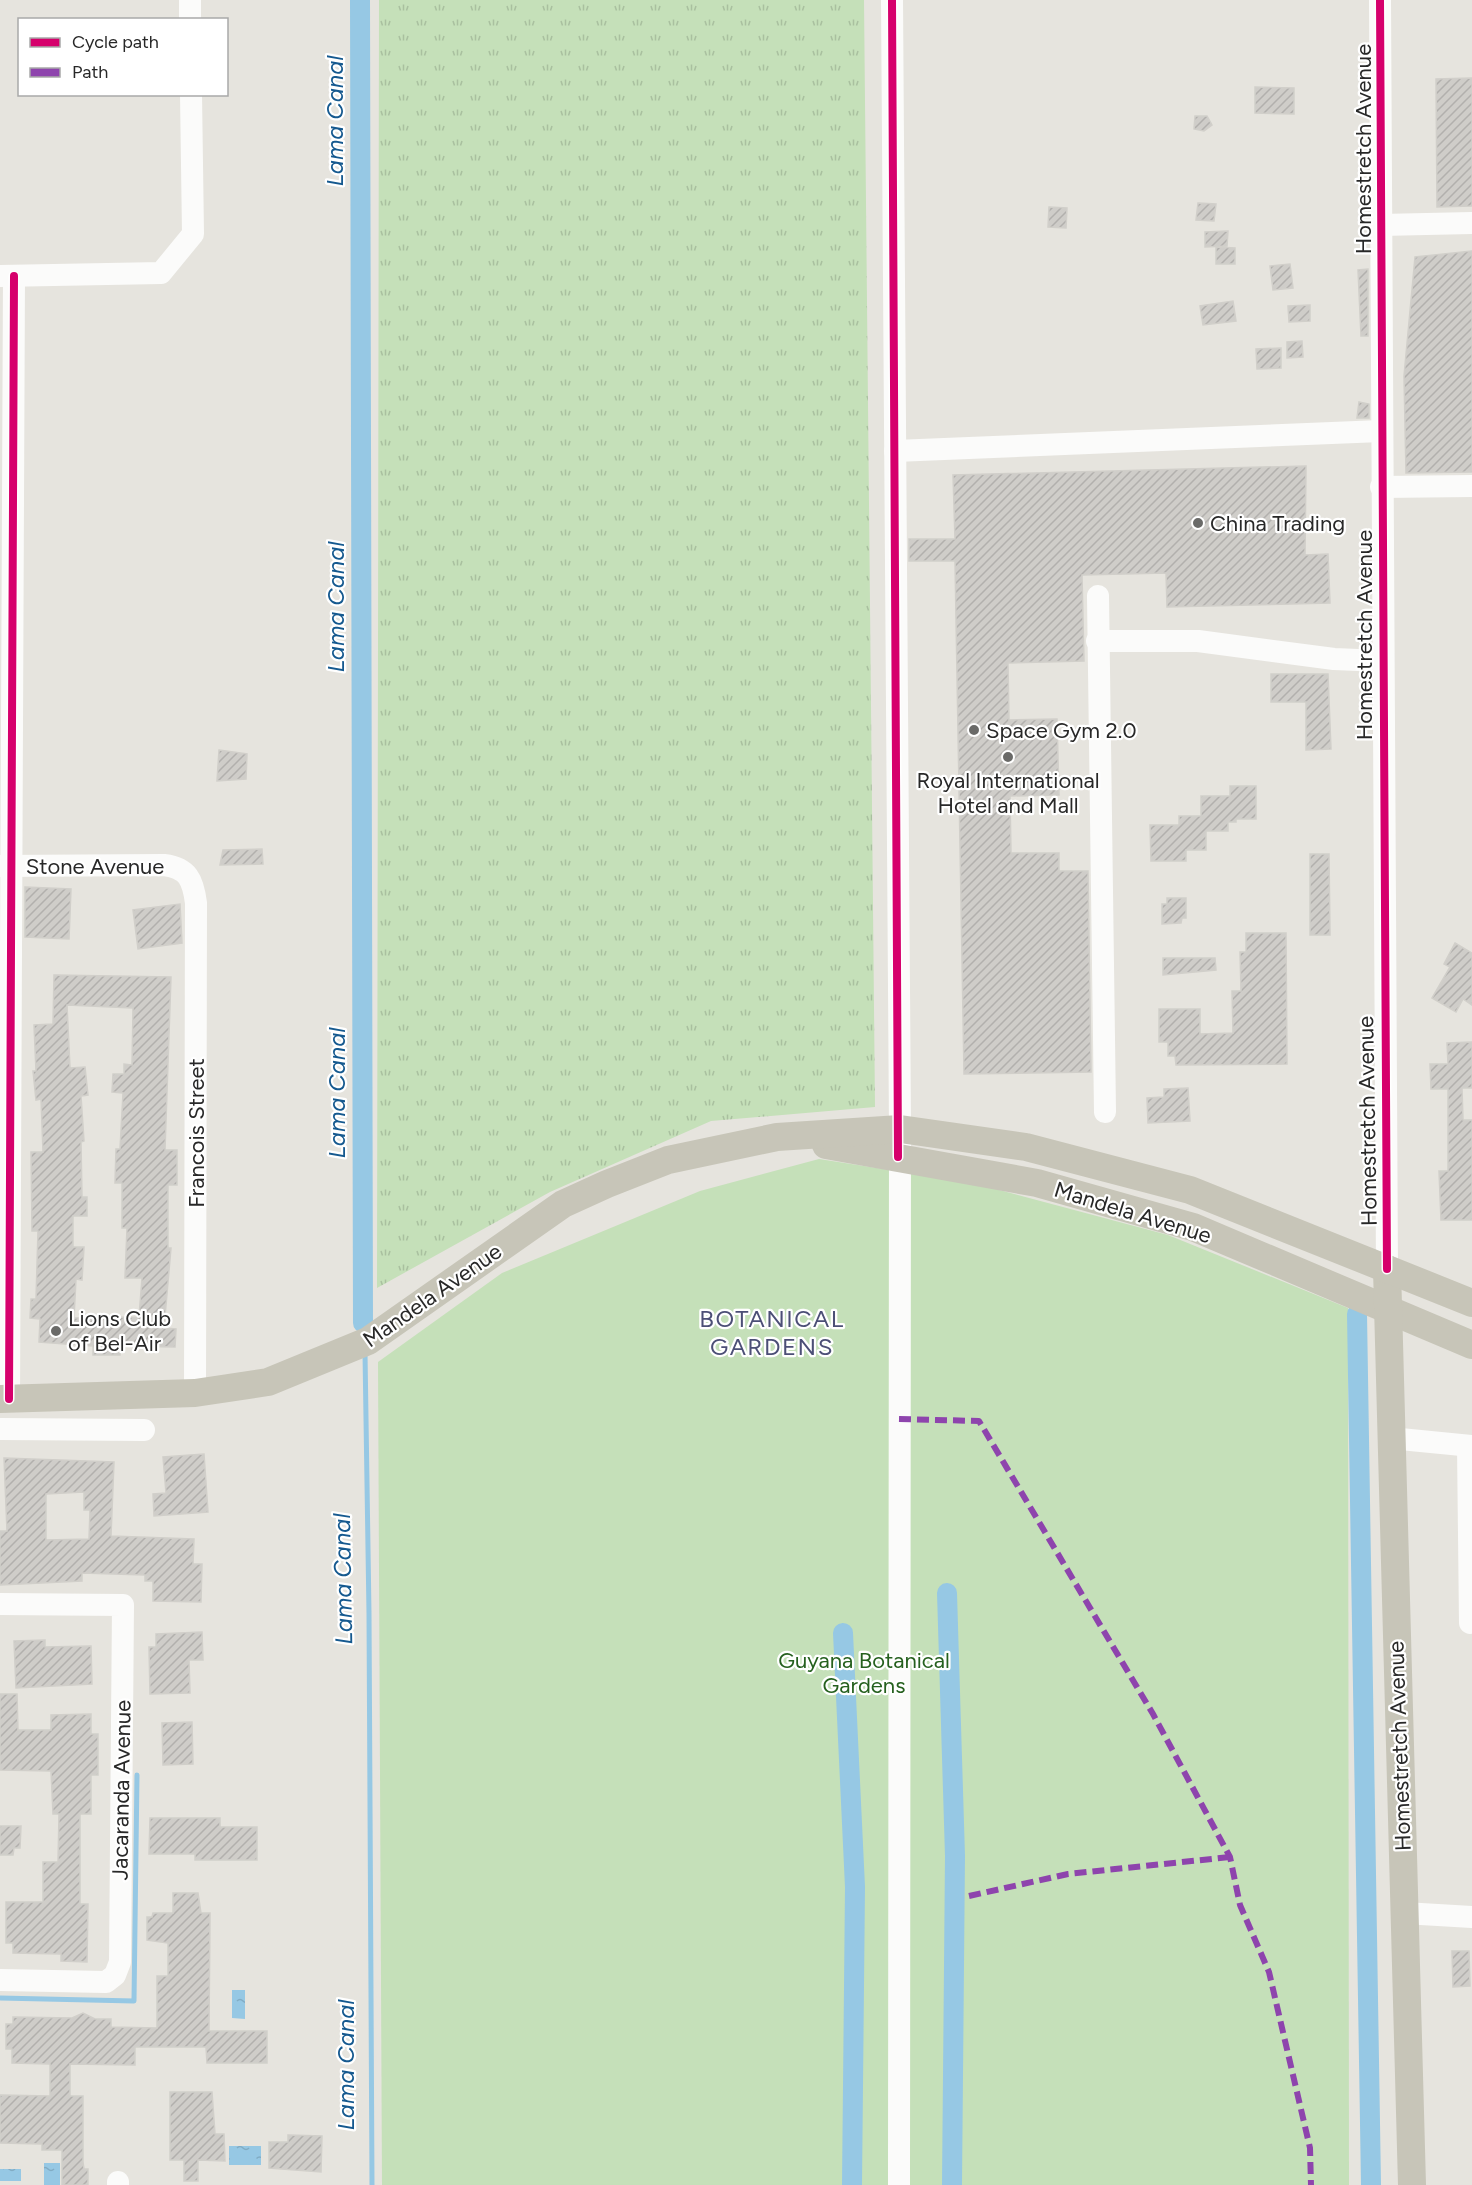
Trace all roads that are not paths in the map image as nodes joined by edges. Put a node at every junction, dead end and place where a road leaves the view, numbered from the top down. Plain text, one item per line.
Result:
1 (190, 0) edge
2 (892, 0) edge
3 (1380, 0) edge
4 (190, 18) edge
5 (191, 96) edge
6 (1472, 223) edge
7 (1381, 225) junction
8 (7, 276) edge
9 (7, 368) edge
10 (1381, 431) junction
11 (895, 451) junction
12 (1472, 486) edge
13 (1381, 487) junction
14 (1098, 596) dead end
15 (1097, 641) junction
16 (1382, 661) junction
17 (5, 866) edge
18 (188, 874) joint
19 (1105, 1112) dead end
20 (900, 1129) junction
21 (777, 1137) junction
22 (898, 1157) junction
23 (1387, 1269) junction
24 (1472, 1303) edge
25 (1387, 1307) junction
26 (1472, 1345) edge
27 (195, 1393) junction
28 (4, 1399) edge
29 (0, 1429) edge
30 (144, 1430) dead end
31 (1390, 1438) junction
32 (1470, 1446) edge
33 (0, 1604) edge
34 (1470, 1623) dead end
35 (1404, 1913) junction
36 (1472, 1917) edge
37 (0, 1980) edge
38 (899, 2185) edge
39 (1412, 2185) edge

1 - 4 street
2 - 11 street
3 - 7 street, Homestretch Avenue
5 - 8 street
6 - 7 street
7 - 10 street, Homestretch Avenue
8 - 9 street
9 - 17 street
10 - 11 street
10 - 13 street, Homestretch Avenue
11 - 20 street
12 - 13 street
13 - 16 street, Homestretch Avenue
14 - 15 street
15 - 16 street
15 - 19 street
16 - 23 street, Homestretch Avenue
17 - 18 street, Stone Avenue
17 - 28 street
18 - 27 street, Francois Street
20 - 21 main road, Mandela Avenue
20 - 22 street
20 - 23 main road, Mandela Avenue
21 - 22 main road, Mandela Avenue
21 - 27 main road, Mandela Avenue
22 - 25 main road, Mandela Avenue
22 - 38 street
23 - 24 main road, Mandela Avenue
23 - 25 main road, Homestretch Avenue
25 - 26 main road, Mandela Avenue
25 - 31 main road, Homestretch Avenue
27 - 28 main road, Mandela Avenue
29 - 30 street
31 - 32 street
31 - 35 main road, Homestretch Avenue
32 - 34 street
33 - 37 street, Jacaranda Avenue
35 - 36 street
35 - 39 main road, Homestretch Avenue

